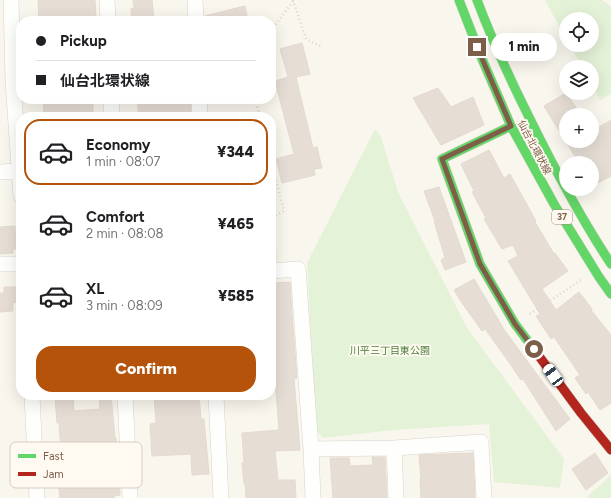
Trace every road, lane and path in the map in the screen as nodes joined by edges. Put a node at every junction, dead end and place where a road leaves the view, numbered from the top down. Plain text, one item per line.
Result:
1 (11, 0) edge
2 (107, 0) edge
3 (195, 0) edge
4 (293, 0) edge
5 (459, 0) edge
6 (477, 0) edge
7 (108, 16) edge
8 (196, 16) edge
9 (276, 24) edge
10 (322, 47) dead end
11 (6, 81) edge
12 (511, 126) junction
13 (16, 150) edge
14 (16, 171) edge
15 (0, 172) edge
16 (276, 181) edge
17 (276, 216) edge
18 (0, 264) edge
19 (16, 264) edge
20 (611, 264) edge
21 (276, 270) edge
22 (587, 277) dead end
23 (611, 294) edge
24 (515, 324) junction
25 (32, 400) edge
26 (125, 400) edge
27 (216, 400) edge
28 (34, 442) edge
29 (127, 442) edge
30 (394, 448) junction
31 (311, 449) junction
32 (611, 450) edge
33 (37, 488) edge
34 (130, 488) edge
35 (37, 498) edge
36 (130, 498) edge
37 (221, 498) edge
38 (313, 498) edge
39 (396, 498) edge
40 (484, 498) edge

1 - 11 street
2 - 7 street
3 - 8 street
4 - 9 path
4 - 10 path
5 - 12 main road, 仙台北環状線 / 37
6 - 20 main road, 仙台北環状線 / 37
11 - 13 street
12 - 23 main road, 仙台北環状線 / 37
12 - 24 main road
14 - 15 street
16 - 17 path
18 - 19 street
21 - 31 street
22 - 24 path
24 - 32 main road
25 - 28 street
26 - 29 street
27 - 37 street
30 - 31 street
30 - 39 street
30 - 40 street
31 - 38 street
33 - 35 street
34 - 36 street

